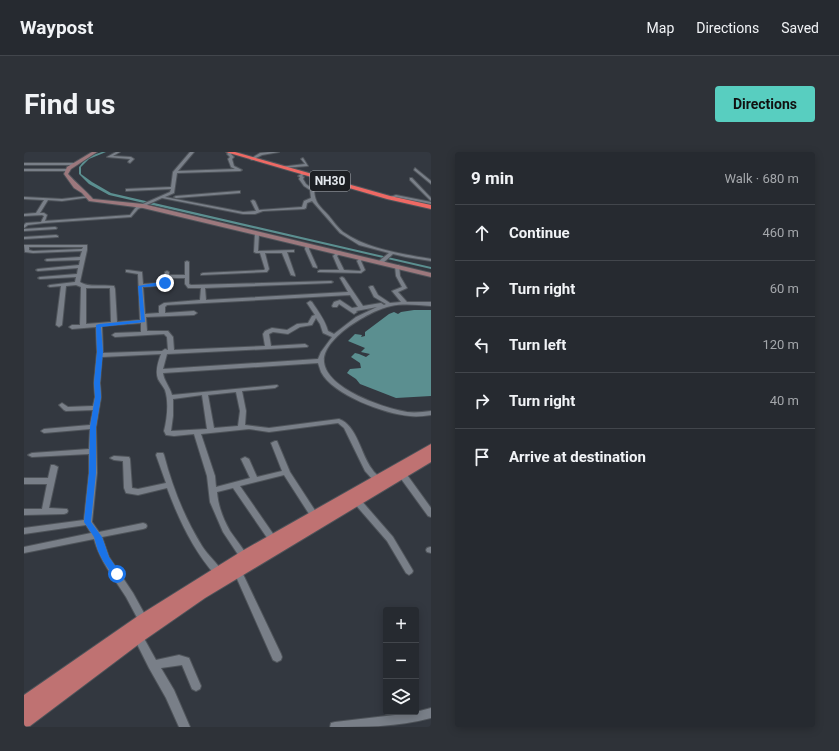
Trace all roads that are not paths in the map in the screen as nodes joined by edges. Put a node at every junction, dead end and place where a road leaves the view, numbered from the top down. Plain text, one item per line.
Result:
1 (95, 152) edge
2 (118, 152) edge
3 (192, 152) edge
4 (230, 152) edge
5 (277, 152) edge
6 (112, 155) junction
7 (132, 156) dead end
8 (252, 158) junction
9 (303, 159) dead end
10 (130, 162) dead end
11 (24, 164) edge
12 (75, 164) junction
13 (282, 167) junction
14 (414, 169) dead end
15 (24, 170) edge
16 (67, 170) junction
17 (174, 174) junction
18 (223, 174) dead end
19 (303, 174) junction
20 (411, 179) dead end
21 (431, 183) edge
22 (172, 188) junction
23 (127, 190) dead end
24 (239, 192) dead end
25 (172, 196) junction
26 (89, 197) junction
27 (24, 198) edge
28 (389, 198) junction
29 (313, 199) junction
30 (46, 200) junction
31 (253, 201) dead end
32 (431, 201) edge
33 (224, 203) dead end
34 (286, 203) dead end
35 (144, 206) junction
36 (431, 207) edge
37 (289, 208) junction
38 (224, 210) junction
39 (258, 212) junction
40 (37, 214) junction
41 (24, 215) edge
42 (24, 219) edge
43 (44, 220) junction
44 (24, 225) edge
45 (24, 230) edge
46 (257, 234) junction
47 (24, 238) edge
48 (308, 245) junction
49 (25, 246) edge
50 (284, 251) junction
51 (292, 251) dead end
52 (262, 252) junction
53 (340, 252) junction
54 (391, 253) junction
55 (83, 258) junction
56 (361, 258) junction
57 (47, 260) dead end
58 (431, 260) edge
59 (187, 262) dead end
60 (381, 262) junction
61 (80, 266) junction
62 (397, 266) junction
63 (38, 270) dead end
64 (128, 271) dead end
65 (342, 272) junction
66 (79, 274) junction
67 (203, 274) dead end
68 (293, 274) dead end
69 (431, 275) edge
70 (187, 276) junction
71 (40, 278) dead end
72 (342, 278) dead end
73 (331, 282) dead end
74 (77, 283) junction
75 (298, 283) junction
76 (64, 285) junction
77 (50, 286) dead end
78 (84, 286) junction
79 (140, 286) junction
80 (203, 287) junction
81 (371, 287) dead end
82 (351, 293) junction
83 (301, 295) junction
84 (431, 298) edge
85 (203, 302) junction
86 (404, 302) junction
87 (310, 303) dead end
88 (388, 303) junction
89 (420, 304) junction
90 (431, 304) edge
91 (335, 306) dead end
92 (361, 308) junction
93 (351, 310) junction
94 (194, 313) dead end
95 (162, 315) junction
96 (318, 315) junction
97 (361, 318) junction
98 (143, 319) junction
99 (114, 324) junction
100 (59, 325) dead end
101 (99, 325) junction
102 (83, 326) junction
103 (72, 327) dead end
104 (144, 333) junction
105 (115, 335) dead end
106 (335, 336) junction
107 (305, 346) dead end
108 (268, 347) junction
109 (168, 351) junction
110 (100, 355) junction
111 (321, 361) junction
112 (160, 371) junction
113 (275, 386) dead end
114 (240, 390) junction
115 (205, 394) junction
116 (169, 397) junction
117 (62, 405) dead end
118 (96, 408) junction
119 (431, 413) edge
120 (93, 427) junction
121 (241, 428) junction
122 (211, 431) junction
123 (44, 432) dead end
124 (197, 432) junction
125 (275, 442) dead end
126 (431, 448) edge
127 (93, 451) junction
128 (160, 455) dead end
129 (32, 456) dead end
130 (431, 457) edge
131 (114, 458) dead end
132 (245, 459) dead end
133 (54, 467) dead end
134 (401, 471) junction
135 (286, 472) junction
136 (254, 479) junction
137 (377, 479) junction
138 (24, 481) edge
139 (51, 481) junction
140 (235, 484) junction
141 (170, 485) junction
142 (213, 490) junction
143 (357, 501) junction
144 (46, 511) junction
145 (64, 511) dead end
146 (24, 512) edge
147 (431, 514) edge
148 (314, 515) junction
149 (88, 522) junction
150 (144, 526) dead end
151 (24, 531) edge
152 (98, 537) junction
153 (273, 540) junction
154 (24, 550) edge
155 (248, 558) junction
156 (409, 571) dead end
157 (238, 572) junction
158 (219, 573) junction
159 (143, 629) junction
160 (277, 657) dead end
161 (154, 665) junction
162 (196, 686) dead end
163 (42, 699) junction
164 (24, 705) edge
165 (431, 714) edge
166 (24, 720) edge
167 (366, 725) edge
168 (184, 727) edge
169 (335, 727) edge

1 - 12 street
2 - 6 street
3 - 17 street
4 - 8 highway, NH30
4 - 17 street
5 - 8 street
6 - 7 street
6 - 10 street
8 - 13 highway, NH30
9 - 13 street
11 - 12 street
12 - 16 street
13 - 19 highway, NH30
14 - 21 street
15 - 16 street
16 - 26 street
17 - 18 street
17 - 22 street
19 - 28 highway, NH30
19 - 29 street
20 - 32 street
22 - 23 street
22 - 25 street
24 - 25 street
25 - 35 street
25 - 38 street
26 - 30 street
26 - 35 street
27 - 30 street
28 - 32 street
28 - 36 highway, NH30
29 - 37 street
29 - 54 street
30 - 40 street
31 - 39 street
33 - 38 street
34 - 37 street
35 - 43 street
35 - 46 street
37 - 39 street
38 - 39 street
40 - 41 street
40 - 43 street
42 - 43 street
43 - 44 street
45 - 47 street
46 - 48 street
46 - 52 street
48 - 53 street
48 - 65 street
49 - 55 street
50 - 51 street
50 - 52 street
50 - 68 street
52 - 67 street
53 - 56 street
53 - 65 street
54 - 58 street
54 - 60 street
55 - 57 street
55 - 61 street
56 - 60 street
56 - 65 street
59 - 70 street
60 - 62 street
61 - 63 street
61 - 66 street
62 - 69 street
62 - 86 street
64 - 79 street
66 - 71 street
66 - 74 street
70 - 79 street
70 - 80 street
72 - 82 street
73 - 75 street
74 - 76 street
74 - 78 street
75 - 80 street
75 - 83 street
76 - 77 street
76 - 100 street
78 - 99 street
78 - 102 street
79 - 98 street
80 - 85 street
81 - 88 street
82 - 83 street
82 - 92 street
83 - 85 street
84 - 89 street
85 - 95 street
86 - 88 street
86 - 89 street
86 - 97 street
87 - 96 street
88 - 92 street
89 - 90 street
91 - 93 street
92 - 93 street
93 - 97 street
94 - 95 street
95 - 98 street
96 - 106 street
96 - 108 street
97 - 106 street
98 - 99 street
98 - 104 street
99 - 101 street
101 - 102 street
101 - 110 street
102 - 103 street
104 - 105 street
104 - 109 street
106 - 111 street
107 - 108 street
108 - 109 street
109 - 110 street
109 - 112 street
110 - 118 street
111 - 112 street
111 - 119 street
112 - 116 street
113 - 114 street
114 - 115 street
114 - 121 street
115 - 116 street
115 - 122 street
116 - 124 street
117 - 118 street
118 - 120 street
120 - 123 street
120 - 127 street
121 - 122 street
121 - 137 street
122 - 124 street
124 - 142 street
125 - 135 street
126 - 134 main road
127 - 129 street
127 - 149 street
128 - 141 street
130 - 134 main road
131 - 141 street
132 - 136 street
133 - 139 street
134 - 137 main road
134 - 143 main road
134 - 147 street
135 - 136 street
135 - 148 street
136 - 140 street
137 - 148 main road
138 - 139 street
139 - 144 street
140 - 142 street
140 - 153 street
141 - 158 street
142 - 155 street
143 - 155 main road
143 - 156 street
144 - 145 street
144 - 146 street
148 - 153 main road
149 - 151 street
149 - 152 street
150 - 152 street
152 - 154 street
152 - 159 street
153 - 155 main road
155 - 157 main road
155 - 158 main road
157 - 159 main road
157 - 160 street
158 - 159 main road
159 - 161 street
159 - 163 main road
161 - 162 street
161 - 168 street
163 - 164 main road
163 - 166 main road
165 - 167 street
167 - 169 street

